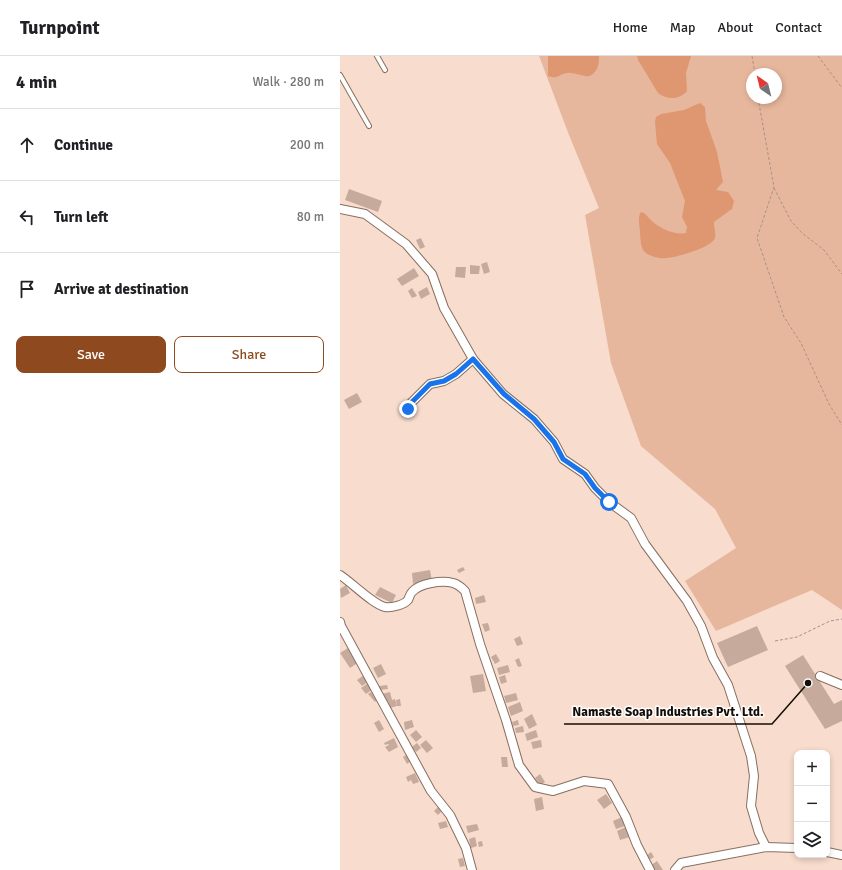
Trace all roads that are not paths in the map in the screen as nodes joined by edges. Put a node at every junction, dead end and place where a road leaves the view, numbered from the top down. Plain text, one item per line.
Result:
1 (377, 56) edge
2 (385, 70) dead end
3 (340, 75) edge
4 (369, 126) dead end
5 (340, 208) edge
6 (473, 359) junction
7 (408, 409) dead end
8 (340, 575) edge
9 (340, 622) edge
10 (820, 676) dead end
11 (842, 685) edge
12 (766, 847) junction
13 (794, 848) edge
14 (830, 853) edge
15 (842, 855) edge
16 (472, 870) edge
17 (650, 870) edge
18 (675, 870) edge

1 - 2 lane
3 - 4 lane
5 - 6 street
6 - 7 street
6 - 12 street
8 - 17 street
9 - 16 street
10 - 11 street
12 - 13 street
12 - 18 street
14 - 15 street

